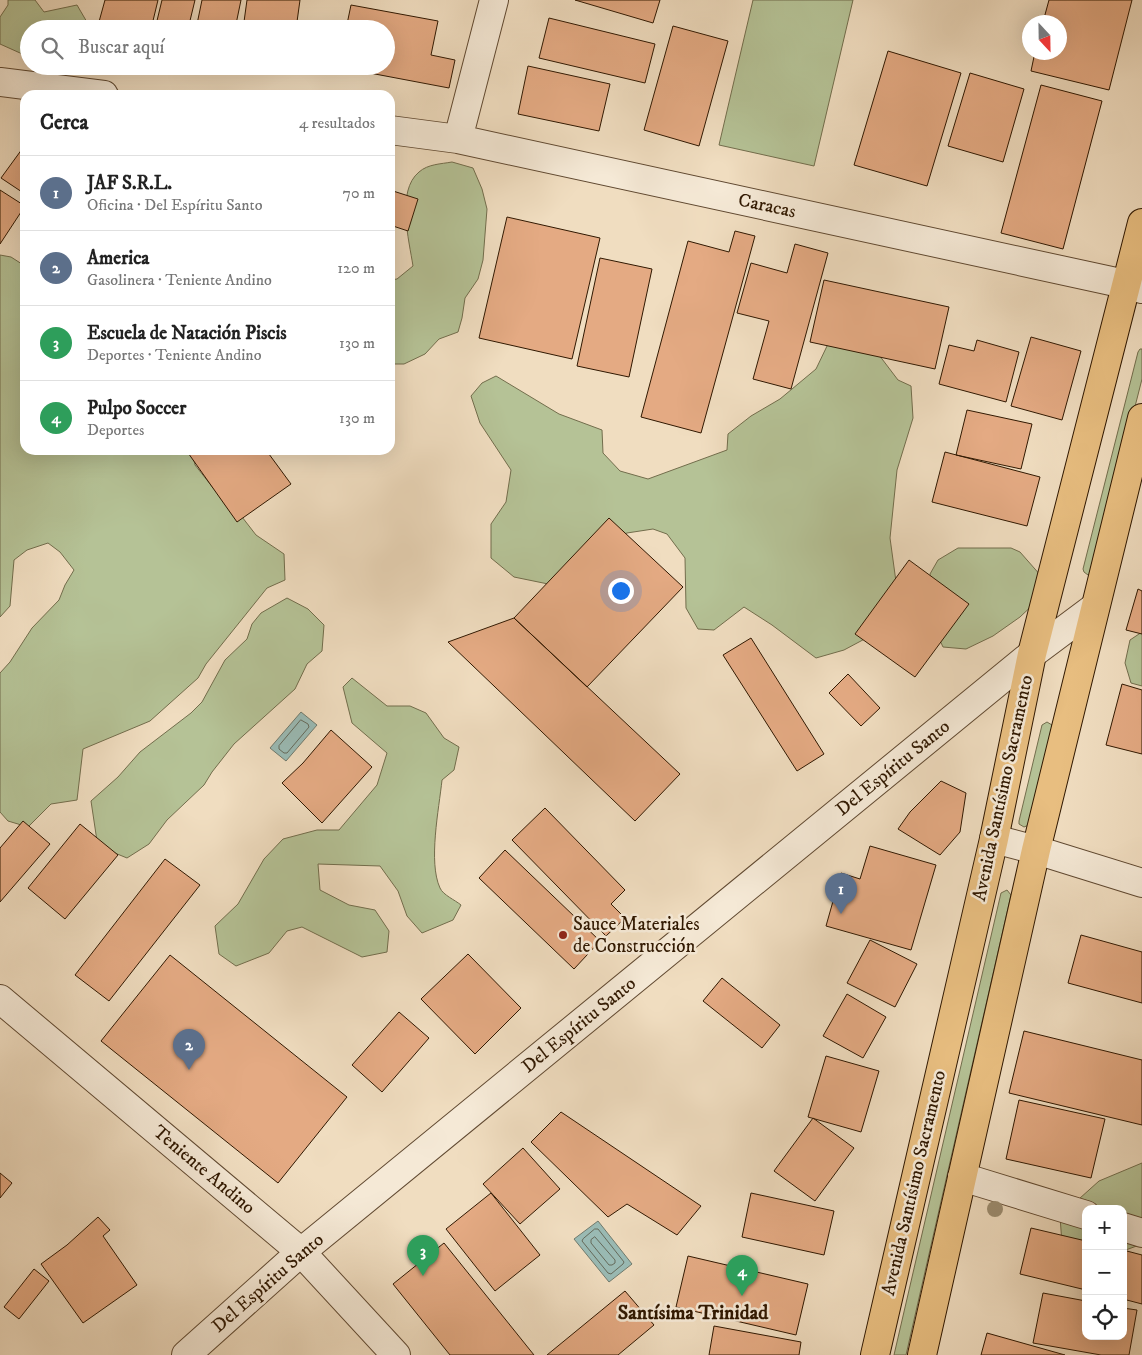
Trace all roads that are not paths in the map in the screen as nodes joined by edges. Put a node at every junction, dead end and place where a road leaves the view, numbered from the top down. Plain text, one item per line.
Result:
1 (494, 0) edge
2 (0, 82) edge
3 (64, 90) edge
4 (395, 131) edge
5 (458, 139) junction
6 (1142, 224) edge
7 (1134, 286) edge
8 (1142, 418) edge
9 (1095, 607) junction
10 (1032, 654) junction
11 (994, 839) junction
12 (1036, 850) junction
13 (1142, 883) edge
14 (0, 999) edge
15 (962, 1177) junction
16 (1082, 1215) edge
17 (1127, 1228) edge
18 (1142, 1233) edge
19 (302, 1252) junction
20 (186, 1355) edge
21 (396, 1355) edge
22 (875, 1355) edge
23 (922, 1355) edge

1 - 5 street
2 - 3 street
4 - 5 street, Caracas
5 - 7 street, Caracas
6 - 7 main road, Avenida Santísimo Sacramento
7 - 10 main road, Avenida Santísimo Sacramento
8 - 9 main road
9 - 10 street, Del Espíritu Santo
9 - 12 main road
10 - 11 main road, Avenida Santísimo Sacramento
10 - 19 street, Del Espíritu Santo
11 - 12 street
11 - 22 main road, Avenida Santísimo Sacramento
12 - 13 street
12 - 15 main road
14 - 19 street, Teniente Andino
15 - 16 street
15 - 23 main road
17 - 18 street
19 - 20 street, Del Espíritu Santo
19 - 21 street, Teniente Andino

